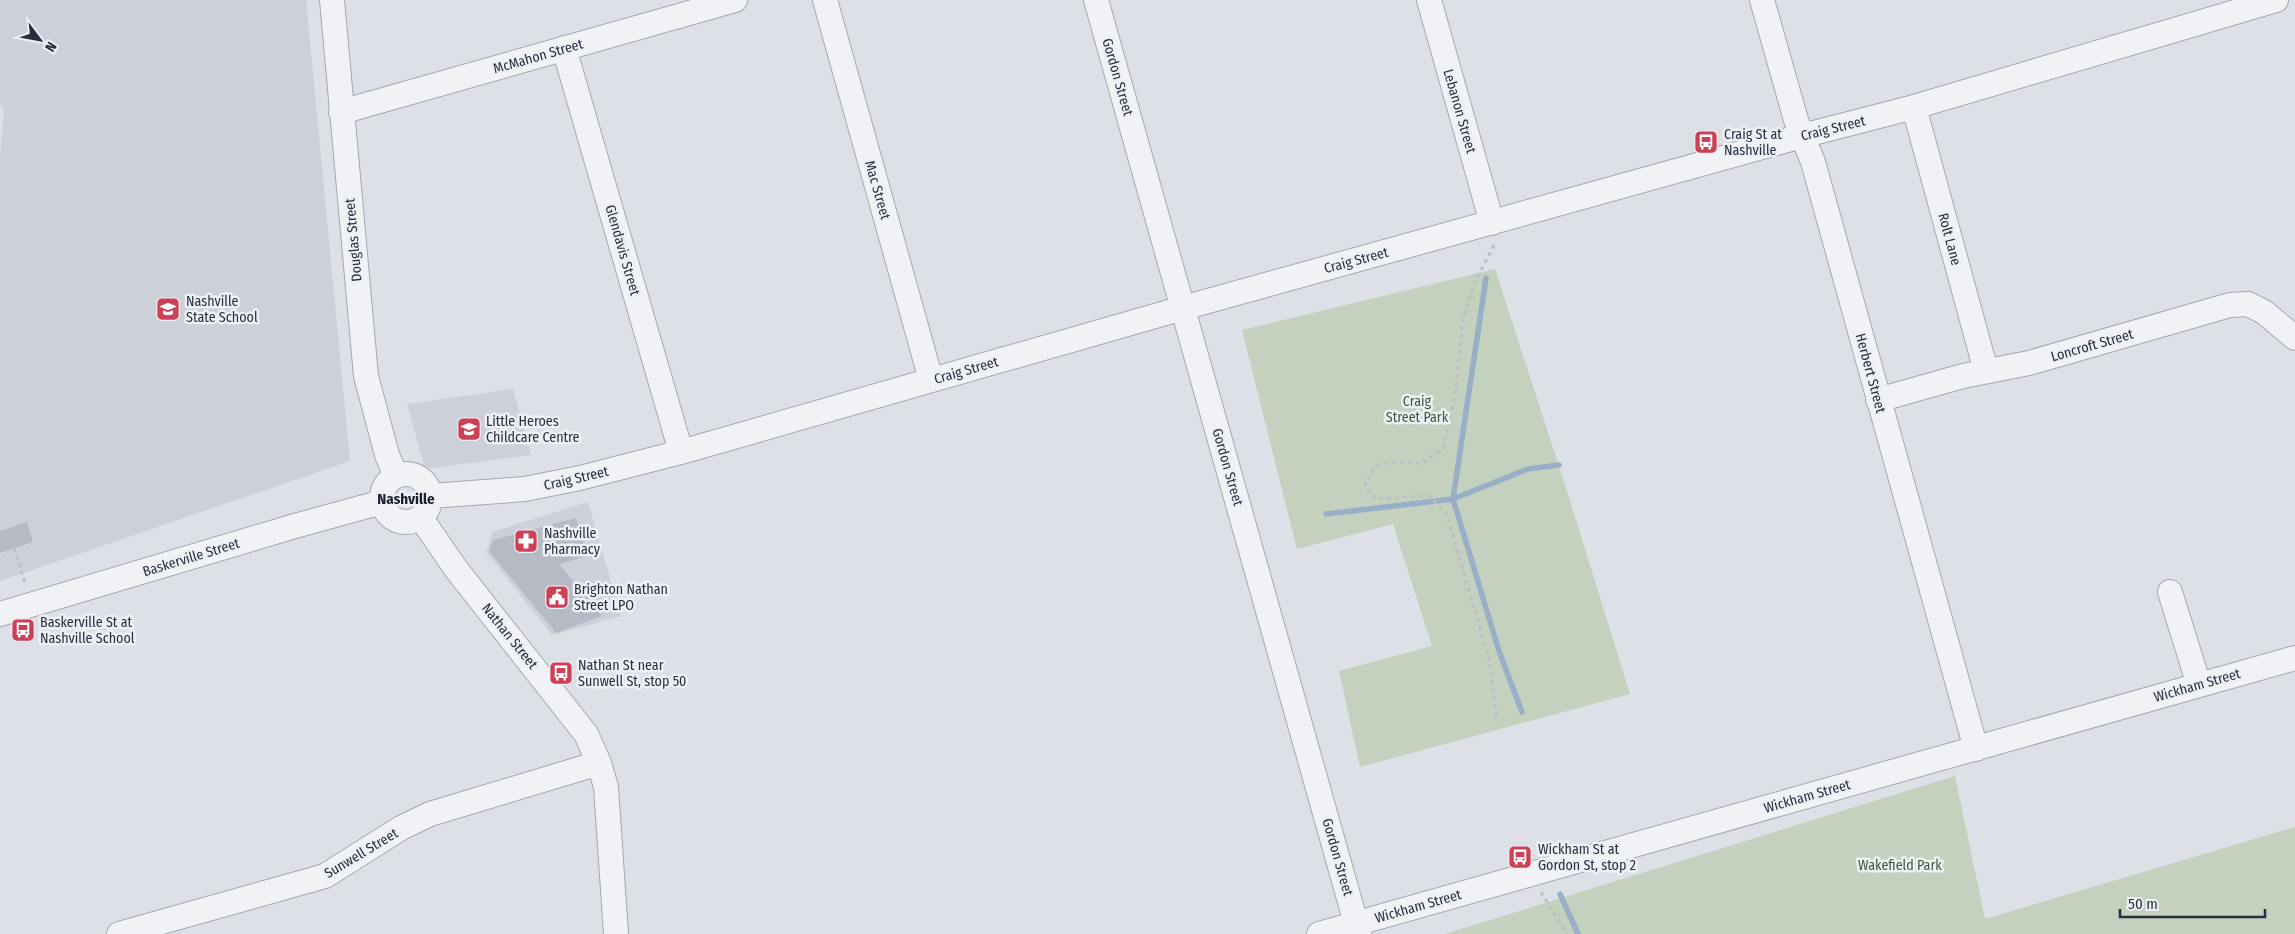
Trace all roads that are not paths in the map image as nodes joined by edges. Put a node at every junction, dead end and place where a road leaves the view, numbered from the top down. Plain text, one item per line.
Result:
1 (332, 0) edge
2 (735, 0) edge
3 (824, 0) edge
4 (1096, 0) edge
5 (1428, 0) edge
6 (1762, 0) edge
7 (2276, 0) edge
8 (564, 48) junction
9 (1914, 107) junction
10 (341, 112) junction
11 (1802, 136) junction
12 (1493, 234) junction
13 (1183, 308) junction
14 (2295, 338) edge
15 (1986, 371) junction
16 (931, 380) junction
17 (1878, 400) junction
18 (681, 452) junction
19 (396, 476) junction
20 (431, 496) junction
21 (382, 502) junction
22 (421, 518) junction
23 (2170, 592) dead end
24 (0, 614) edge
25 (2295, 658) edge
26 (2199, 685) junction
27 (1976, 749) junction
28 (599, 763) junction
29 (1358, 929) edge
30 (119, 934) edge
31 (616, 934) edge
32 (1320, 934) edge

1 - 10 street, Douglas Street
2 - 8 street, McMahon Street
3 - 16 street, Mac Street
4 - 13 street, Gordon Street
5 - 12 street, Lebanon Street
6 - 11 street, Herbert Street
7 - 9 street, Craig Street
8 - 10 street, McMahon Street
8 - 18 street, Glendavis Street
9 - 11 street, Craig Street
9 - 15 street, Rolt Lane
10 - 19 street, Douglas Street
11 - 12 street, Craig Street
11 - 17 street, Herbert Street
12 - 13 street, Craig Street
13 - 16 street, Craig Street
13 - 29 street, Gordon Street
14 - 15 street, Loncroft Street
15 - 17 street, Loncroft Street
16 - 18 street, Craig Street
17 - 27 street, Herbert Street
18 - 20 street, Craig Street
19 - 20 street
19 - 21 street
20 - 22 street
21 - 22 street
21 - 24 street, Baskerville Street
22 - 28 street, Nathan Street
23 - 26 street
25 - 26 street, Wickham Street
26 - 27 street, Wickham Street
27 - 29 street, Wickham Street
28 - 30 street, Sunwell Street
28 - 31 street, Nathan Street
29 - 32 street, Wickham Street

